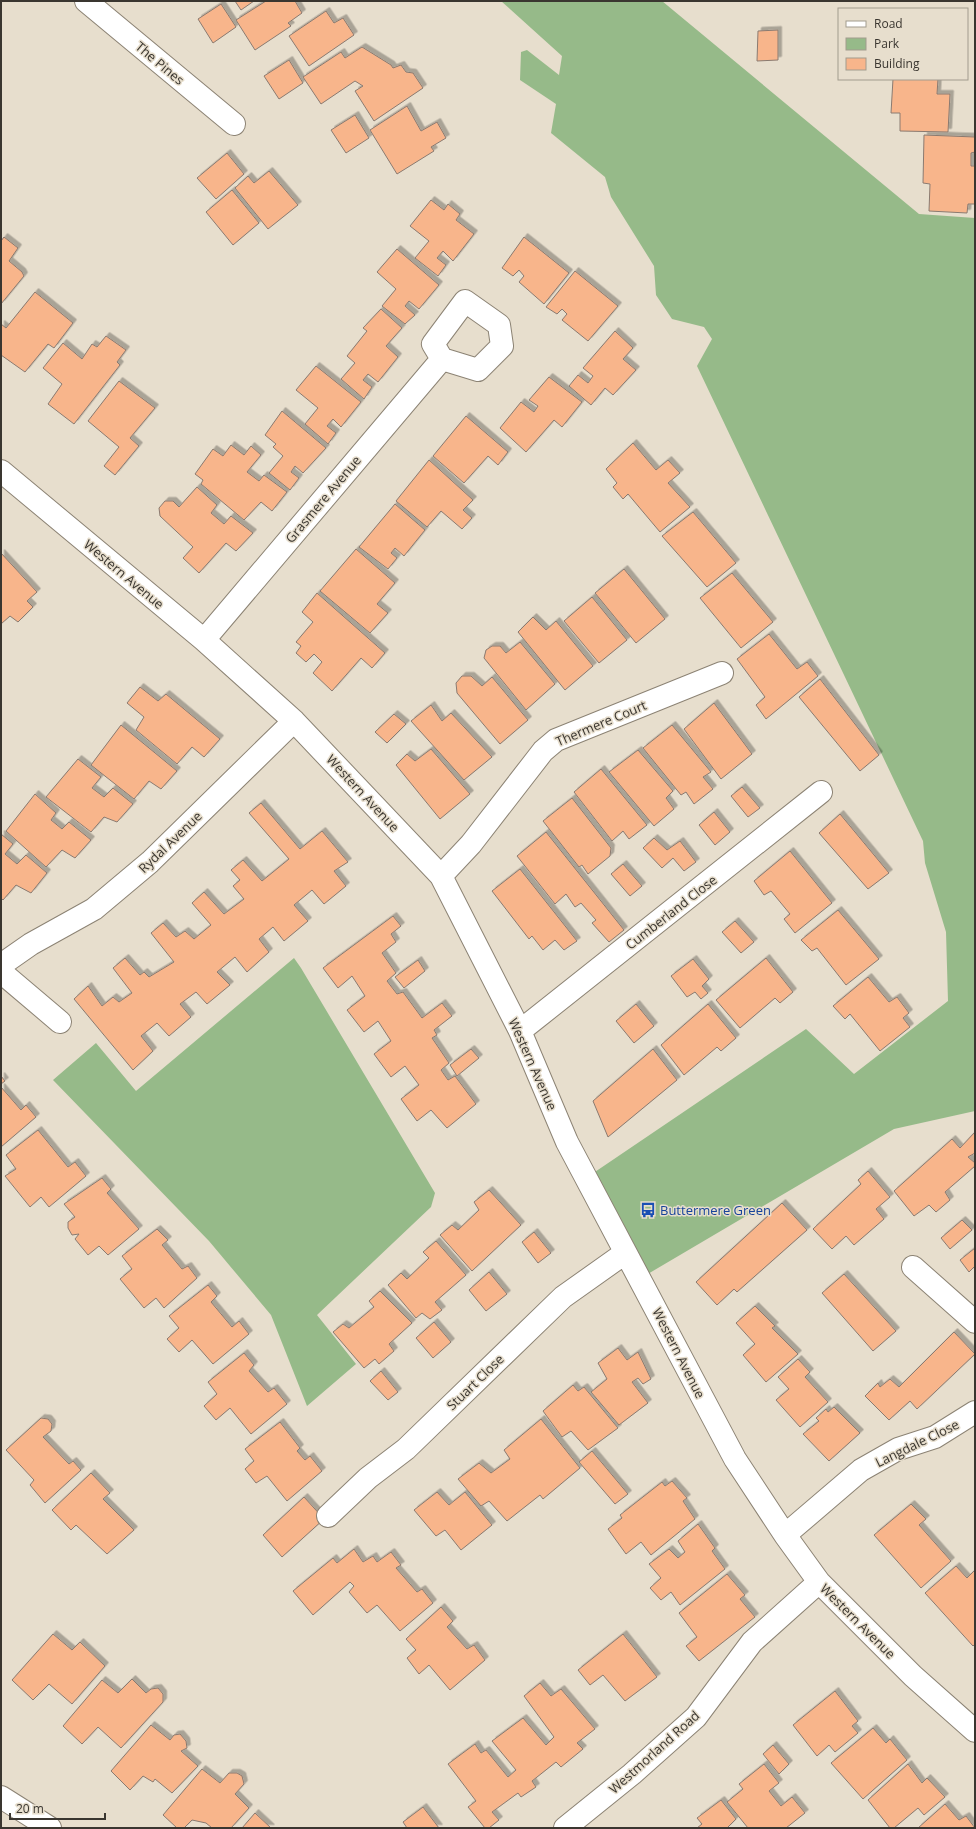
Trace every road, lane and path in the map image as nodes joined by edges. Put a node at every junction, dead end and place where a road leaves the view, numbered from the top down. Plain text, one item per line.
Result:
1 (86, 1) edge
2 (234, 124) dead end
3 (442, 359) dead end
4 (1, 471) edge
5 (204, 640) junction
6 (722, 673) dead end
7 (294, 720) junction
8 (821, 792) dead end
9 (441, 876) junction
10 (1, 965) edge
11 (1, 972) edge
12 (60, 1022) dead end
13 (520, 1031) junction
14 (624, 1252) junction
15 (914, 1267) dead end
16 (975, 1322) edge
17 (975, 1412) edge
18 (328, 1516) dead end
19 (785, 1535) junction
20 (819, 1582) junction
21 (975, 1732) edge
22 (1, 1796) edge
23 (50, 1828) edge
24 (565, 1828) edge

1 - 2 street, The Pines
3 - 5 street, Grasmere Avenue
4 - 5 street, Western Avenue
5 - 7 street, Western Avenue
6 - 9 street, Thermere Court
7 - 9 street, Western Avenue
7 - 10 street, Rydal Avenue
8 - 13 street, Cumberland Close
9 - 13 street, Western Avenue
11 - 12 street
13 - 14 street, Western Avenue
14 - 18 street, Stuart Close
14 - 19 street, Western Avenue
15 - 16 street
17 - 19 street, Langdale Close
19 - 20 street, Western Avenue
20 - 21 street, Western Avenue
20 - 24 street, Westmorland Road
22 - 23 street

